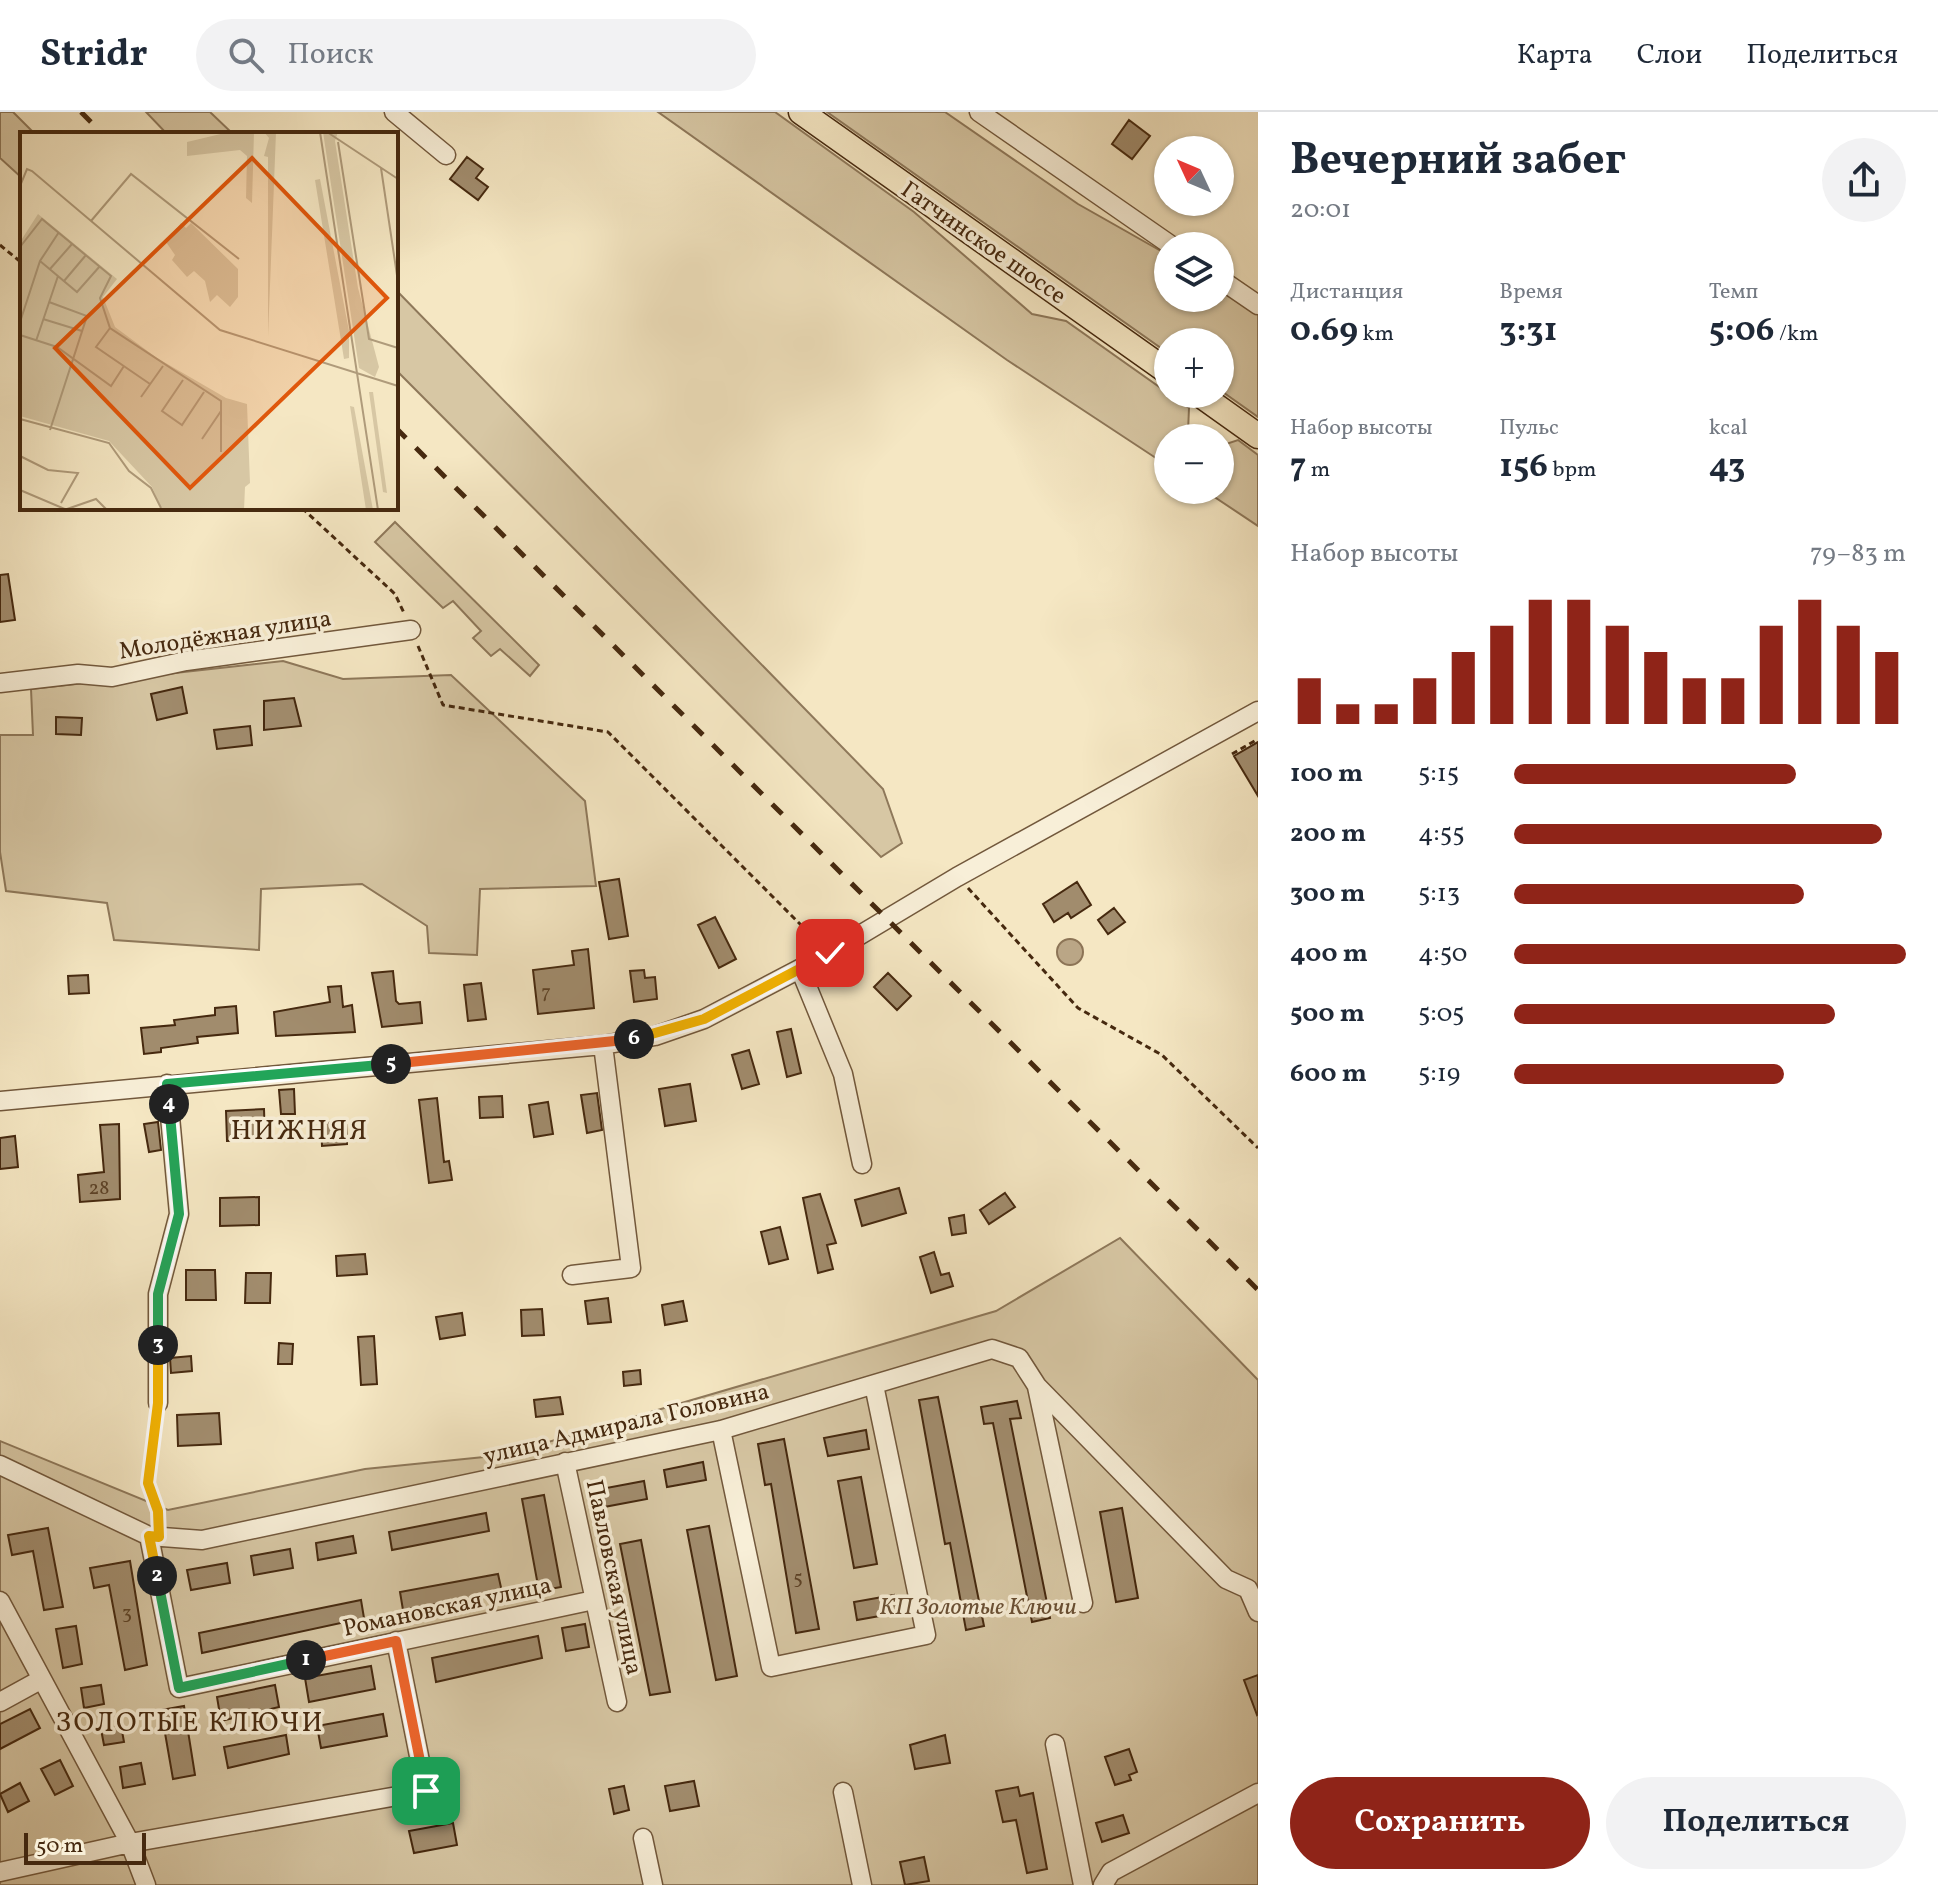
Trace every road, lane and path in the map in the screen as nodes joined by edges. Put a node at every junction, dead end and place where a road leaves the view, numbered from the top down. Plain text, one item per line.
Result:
1 (394, 112) edge
2 (801, 112) edge
3 (979, 112) edge
4 (446, 155) dead end
5 (1154, 234) edge
6 (0, 245) edge
7 (20, 261) edge
8 (1234, 289) edge
9 (1258, 305) edge
10 (1154, 362) edge
11 (1219, 408) edge
12 (1258, 436) edge
13 (304, 510) edge
14 (411, 630) junction
15 (0, 683) edge
16 (1258, 711) edge
17 (1258, 739) edge
18 (1232, 754) dead end
19 (957, 877) junction
20 (807, 931) dead end
21 (800, 969) junction
22 (603, 1045) junction
23 (167, 1084) junction
24 (0, 1101) edge
25 (1258, 1148) edge
26 (862, 1164) dead end
27 (572, 1275) dead end
28 (874, 1385) junction
29 (1037, 1386) junction
30 (158, 1403) joint
31 (721, 1430) junction
32 (565, 1462) junction
33 (0, 1465) edge
34 (154, 1537) junction
35 (594, 1600) junction
36 (0, 1601) edge
37 (1083, 1603) dead end
38 (1258, 1612) edge
39 (396, 1641) junction
40 (42, 1679) junction
41 (0, 1702) edge
42 (617, 1702) dead end
43 (1055, 1744) dead end
44 (843, 1792) dead end
45 (1258, 1793) edge
46 (643, 1838) dead end
47 (130, 1843) junction
48 (0, 1872) edge
49 (146, 1885) edge
50 (653, 1885) edge
51 (862, 1885) edge
52 (1083, 1885) edge
53 (1103, 1885) edge

1 - 4 street
2 - 10 main road, Гатчинское шоссе
3 - 5 street
6 - 7 path
8 - 9 street
11 - 12 main road
13 - 14 path
14 - 15 street, Молодёжная улица
14 - 20 path
16 - 19 street
17 - 18 path
19 - 21 street
19 - 25 path
21 - 22 street
21 - 26 street
22 - 23 street
22 - 27 street
23 - 24 street
23 - 30 street
28 - 29 street, улица Адмирала Головина
28 - 31 street, улица Адмирала Головина
28 - 31 street
29 - 37 street
29 - 38 street, улица Адмирала Головина
30 - 34 path
31 - 32 street, улица Адмирала Головина
32 - 34 street, улица Адмирала Головина
32 - 35 street, Павловская улица
33 - 34 street, улица Адмирала Головина
34 - 39 street, Романовская улица
35 - 39 street, Романовская улица
35 - 42 street, Павловская улица
36 - 40 street
39 - 47 street
40 - 41 street
40 - 47 street
43 - 52 street
44 - 51 street
45 - 53 street
46 - 50 street
47 - 48 street
47 - 49 street

